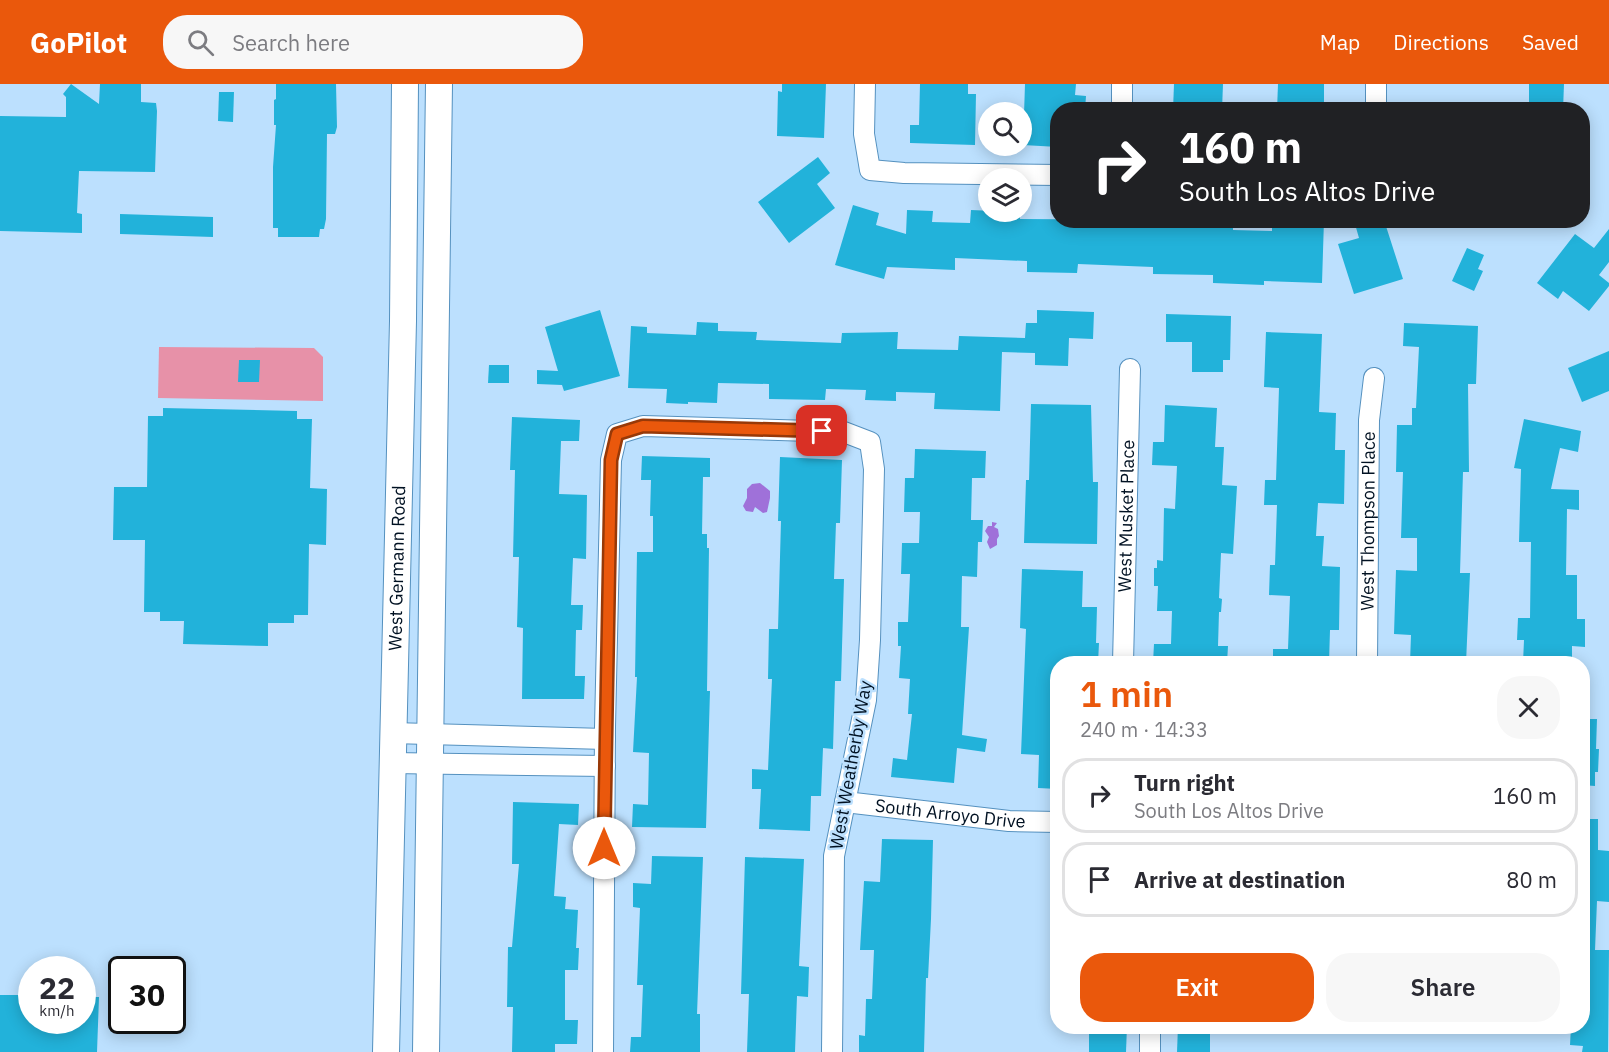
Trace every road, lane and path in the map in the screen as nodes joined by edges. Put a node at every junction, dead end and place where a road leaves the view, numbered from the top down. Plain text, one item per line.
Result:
1 (405, 84) edge
2 (439, 84) edge
3 (865, 84) edge
4 (1122, 84) edge
5 (1376, 84) edge
6 (1122, 102) edge
7 (1376, 102) edge
8 (1050, 175) edge
9 (1130, 369) dead end
10 (1374, 378) dead end
11 (1123, 656) edge
12 (1366, 656) edge
13 (392, 733) junction
14 (430, 735) junction
15 (605, 739) junction
16 (392, 763) junction
17 (430, 763) junction
18 (605, 766) junction
19 (845, 802) junction
20 (1050, 822) edge
21 (1150, 1034) edge
22 (386, 1052) edge
23 (426, 1052) edge
24 (603, 1052) edge
25 (831, 1052) edge
26 (1150, 1052) edge

1 - 13 main road, West Germann Road
2 - 14 main road, West Germann Road
3 - 8 street
4 - 6 street
5 - 7 street
9 - 11 street, West Musket Place
10 - 12 street, West Thompson Place
13 - 14 street
13 - 16 main road, West Germann Road
14 - 15 street
14 - 17 main road, West Germann Road
15 - 18 street
15 - 19 street, West Weatherby Way
16 - 17 street
16 - 22 main road, West Germann Road
17 - 18 street
17 - 23 main road, West Germann Road
18 - 24 street
19 - 20 street, South Arroyo Drive
19 - 25 street, West Weatherby Way
21 - 26 street

